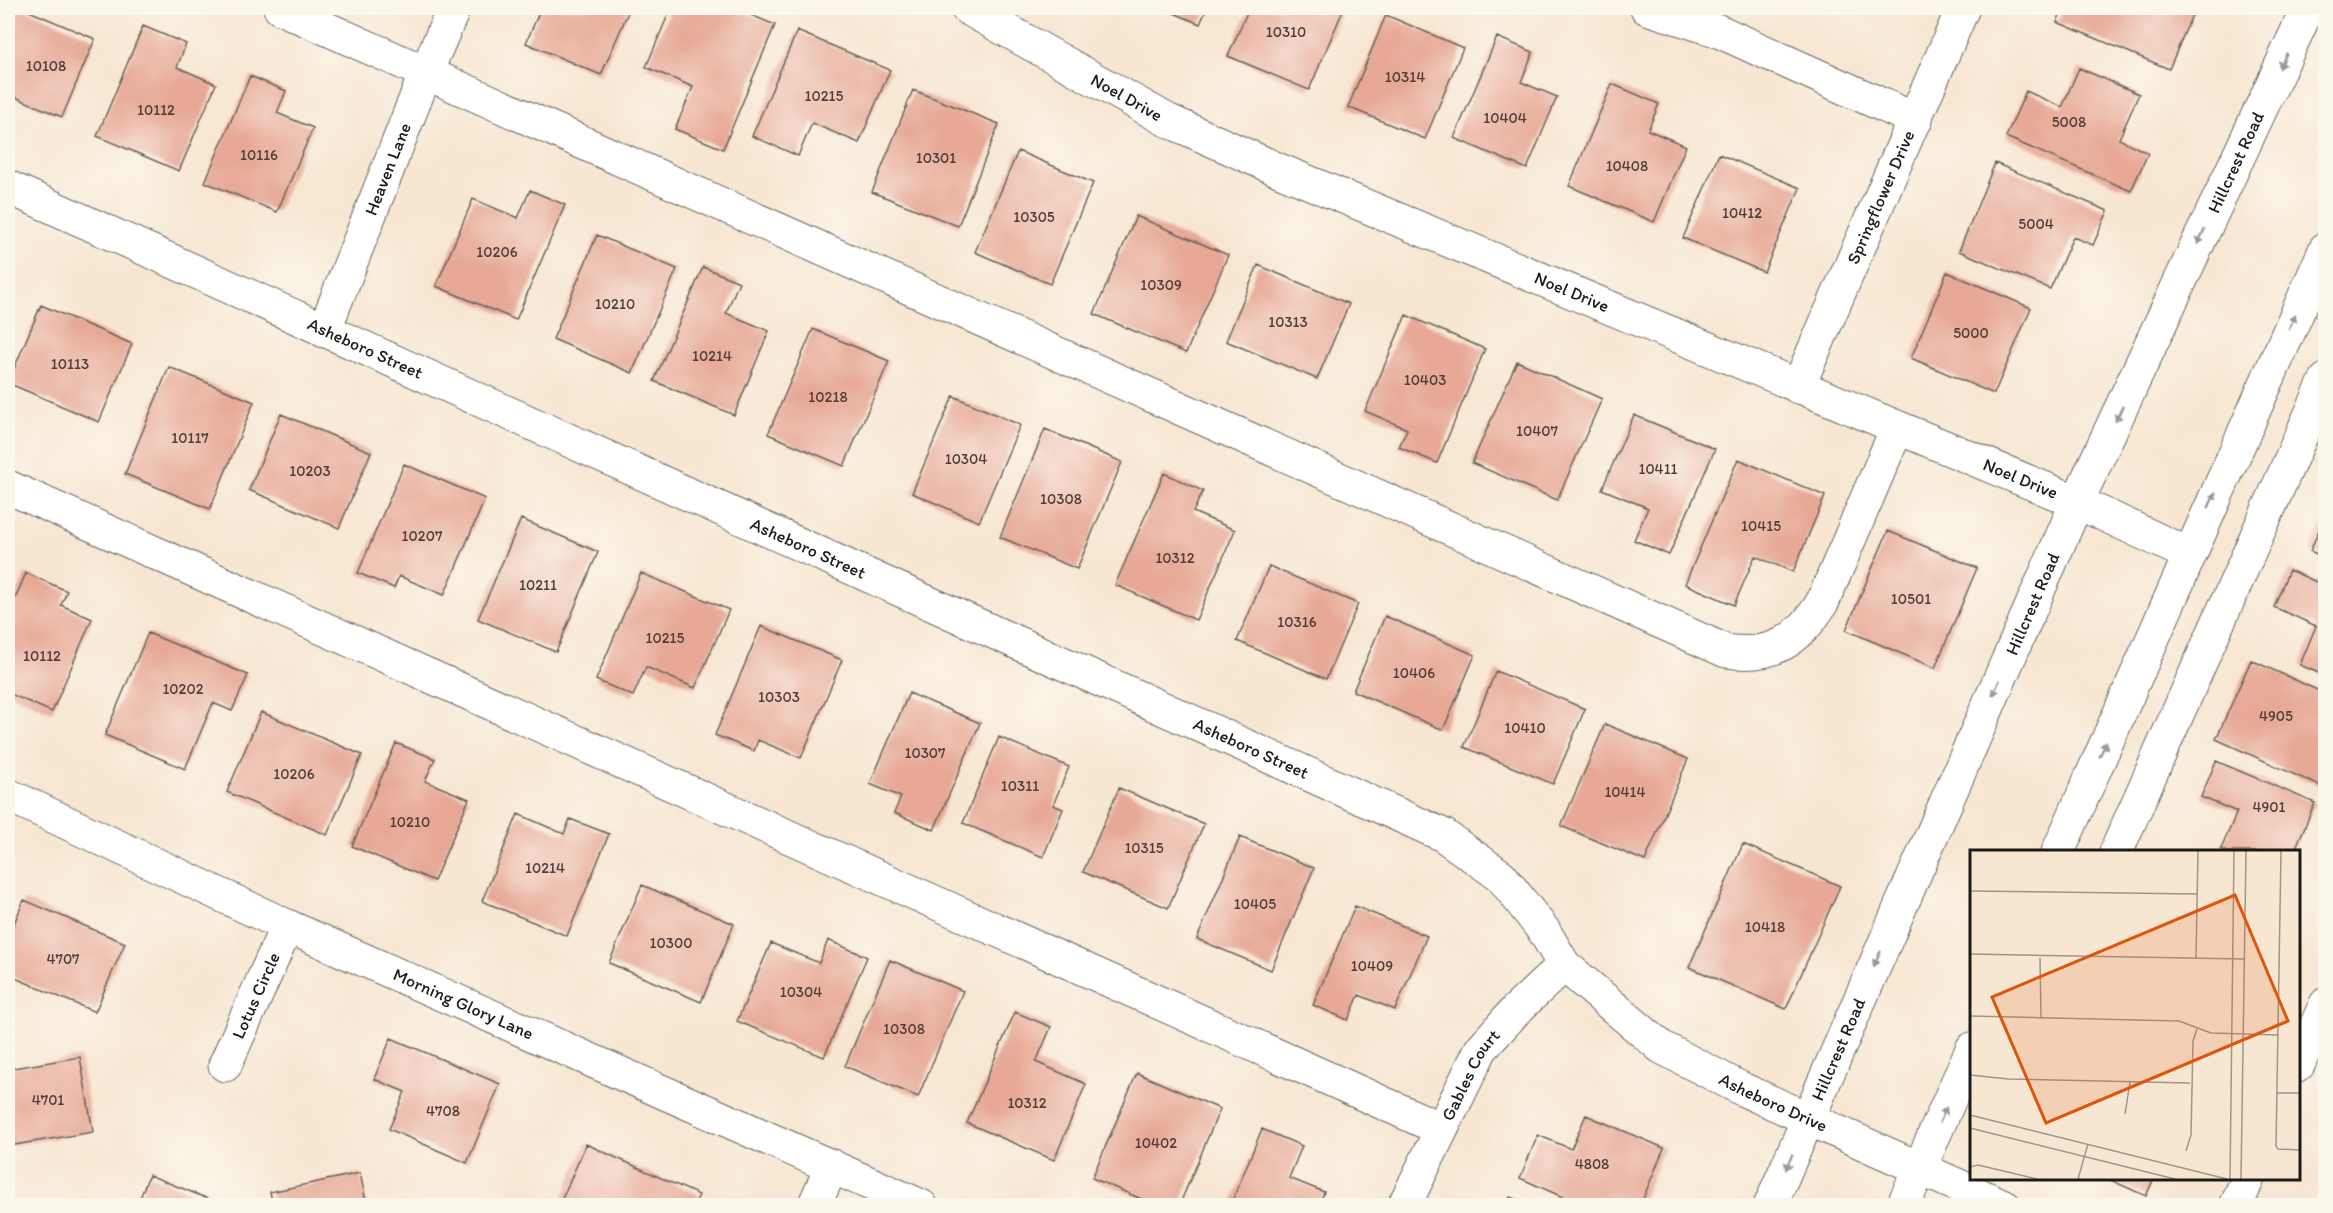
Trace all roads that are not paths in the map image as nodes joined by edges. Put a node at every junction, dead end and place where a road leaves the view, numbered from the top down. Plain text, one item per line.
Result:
1 (280, 8) edge
2 (454, 8) edge
3 (967, 8) edge
4 (1647, 8) edge
5 (1964, 8) edge
6 (2308, 8) edge
7 (426, 72) junction
8 (1916, 120) junction
9 (8, 187) edge
10 (2325, 248) edge
11 (324, 331) junction
12 (2325, 380) edge
13 (1798, 387) junction
14 (1897, 428) junction
15 (8, 487) edge
16 (2077, 502) junction
17 (2188, 554) junction
18 (8, 795) edge
19 (2059, 850) edge
20 (2117, 850) edge
21 (287, 926) junction
22 (1564, 965) junction
23 (2325, 1004) edge
24 (1970, 1051) edge
25 (2300, 1060) edge
26 (225, 1065) dead end
27 (1808, 1119) junction
28 (1441, 1129) junction
29 (832, 1166) junction
30 (1919, 1168) junction
31 (2248, 1180) edge
32 (814, 1206) edge
33 (921, 1206) edge
34 (1404, 1206) edge
35 (1770, 1206) edge
36 (1903, 1206) edge
37 (2004, 1206) edge
38 (2236, 1206) edge

1 - 7 street
2 - 7 street, Heaven Lane
3 - 13 street, Noel Drive
4 - 8 street
5 - 8 street, Springflower Drive
6 -> 16 street, Hillcrest Road
7 - 11 street, Heaven Lane
7 - 14 street
8 - 13 street, Springflower Drive
9 - 11 street, Asheboro Street
17 -> 10 street
11 - 22 street, Asheboro Street
12 - 20 street
13 - 14 street, Noel Drive
14 - 16 street, Noel Drive
15 - 28 street
16 - 17 street, Noel Drive
16 -> 27 street, Hillcrest Road
19 -> 17 street
18 - 21 street, Morning Glory Lane
21 - 26 street, Lotus Circle
21 - 29 street, Morning Glory Lane
22 - 27 street, Asheboro Drive
22 - 28 street, Gables Court
23 - 25 street
30 -> 24 street
27 - 30 street, Asheboro Drive
27 -> 35 street, Hillcrest Road
28 - 34 street, Gables Court
29 - 32 street
29 - 33 street, Morning Glory Lane
30 - 36 street
30 - 37 street, Asheboro Drive
31 - 38 street

